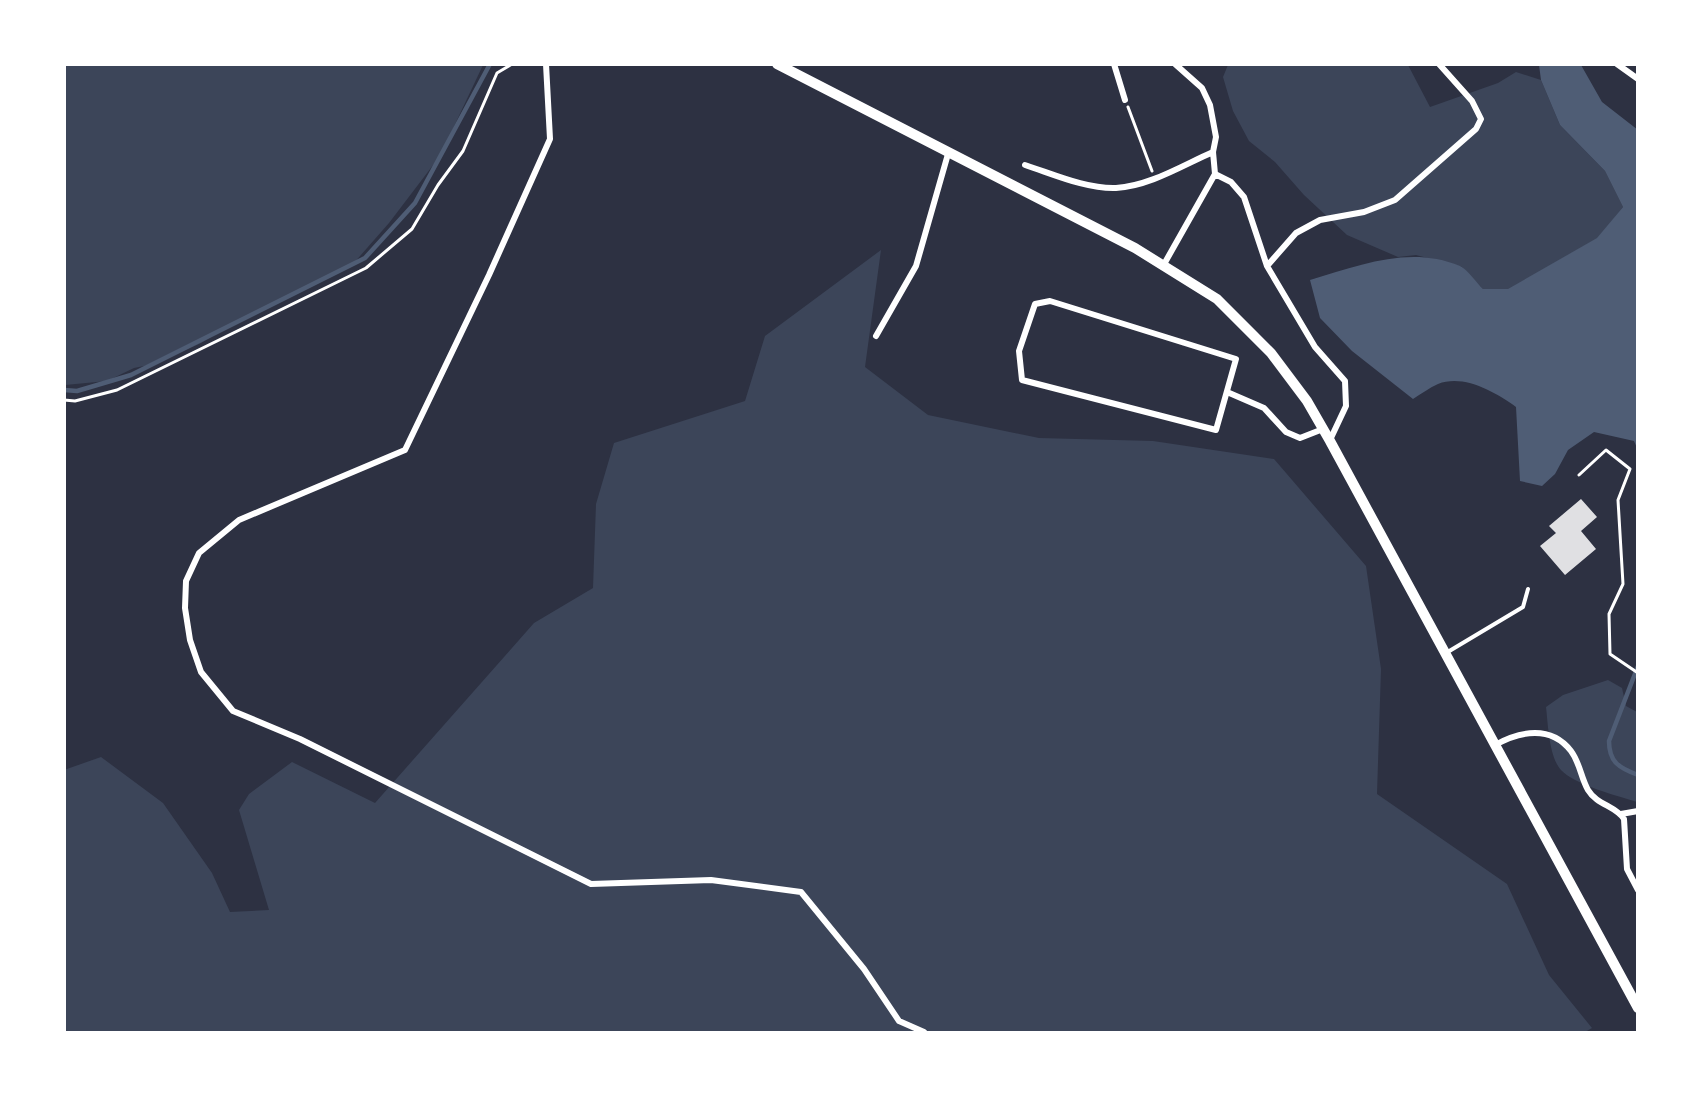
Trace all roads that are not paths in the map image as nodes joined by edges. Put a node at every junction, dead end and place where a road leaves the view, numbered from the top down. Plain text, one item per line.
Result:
1 (546, 64) edge
2 (777, 64) edge
3 (1114, 64) edge
4 (1175, 64) edge
5 (1439, 64) edge
6 (1617, 64) edge
7 (1638, 79) edge
8 (1125, 100) road end
9 (1213, 152) junction
10 (948, 154) junction
11 (1025, 165) dead end
12 (1215, 174) junction
13 (1163, 266) junction
14 (1267, 266) junction
15 (876, 336) dead end
16 (1227, 392) junction
17 (1323, 429) junction
18 (1330, 441) junction
19 (1528, 589) dead end
20 (1446, 654) junction
21 (1494, 745) junction
22 (1638, 811) edge
23 (1620, 814) junction
24 (1638, 890) edge
25 (1638, 1008) edge
26 (924, 1032) edge

1 - 26 street
2 - 10 street
3 - 8 street
4 - 9 street
5 - 14 street
6 - 7 street
9 - 11 street
9 - 12 street
10 - 13 street
10 - 15 street
12 - 13 street
12 - 14 street
13 - 17 street
14 - 18 street
16 - 16 street
16 - 17 street
17 - 18 street
18 - 20 street
19 - 20 lane
20 - 21 street
21 - 23 street
21 - 25 street
22 - 23 street
23 - 24 street

